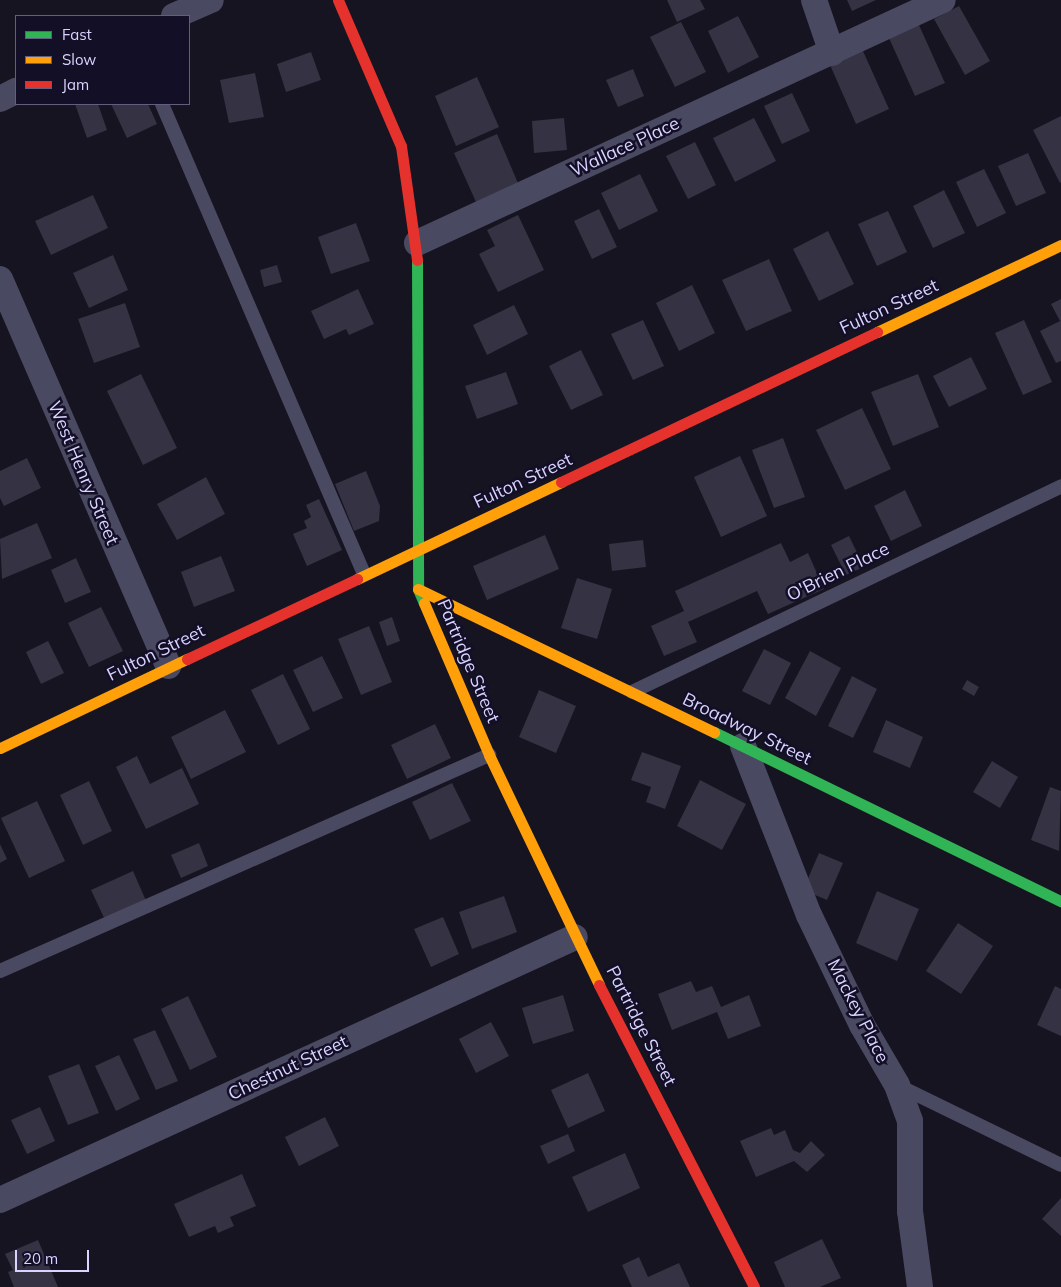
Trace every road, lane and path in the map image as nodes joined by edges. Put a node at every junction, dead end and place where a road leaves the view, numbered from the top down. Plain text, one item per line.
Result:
1 (211, 0) edge
2 (338, 0) edge
3 (814, 0) edge
4 (942, 0) edge
5 (176, 15) edge
6 (832, 53) junction
7 (15, 92) edge
8 (0, 99) edge
9 (162, 105) edge
10 (417, 243) junction
11 (1061, 245) edge
12 (0, 278) edge
13 (1061, 486) edge
14 (416, 551) junction
15 (364, 574) junction
16 (418, 589) junction
17 (168, 666) junction
18 (632, 692) junction
19 (743, 746) junction
20 (0, 748) edge
21 (489, 755) junction
22 (1061, 901) edge
23 (575, 936) junction
24 (0, 972) edge
25 (897, 1085) junction
26 (1061, 1165) edge
27 (0, 1200) edge
28 (754, 1287) edge
29 (920, 1287) edge

1 - 5 street
2 - 10 street, Partridge Street
3 - 6 street
4 - 6 street, Wallace Place
6 - 10 street, Wallace Place
7 - 8 street
9 - 15 lane
10 - 14 street, Partridge Street
11 - 14 street, Fulton Street
12 - 17 street, West Henry Street
13 - 18 lane, O'Brien Place
14 - 15 street, Fulton Street
14 - 16 street, Partridge Street
15 - 17 street, Fulton Street
16 - 18 street, Broadway Street
16 - 21 street, Partridge Street
17 - 20 street, Fulton Street
18 - 19 street, Broadway Street
19 - 22 street, Broadway Street
19 - 25 street, Mackey Place
21 - 23 street, Partridge Street
21 - 24 lane
23 - 27 street, Chestnut Street
23 - 28 street, Partridge Street
25 - 26 lane
25 - 29 street, Mackey Place

